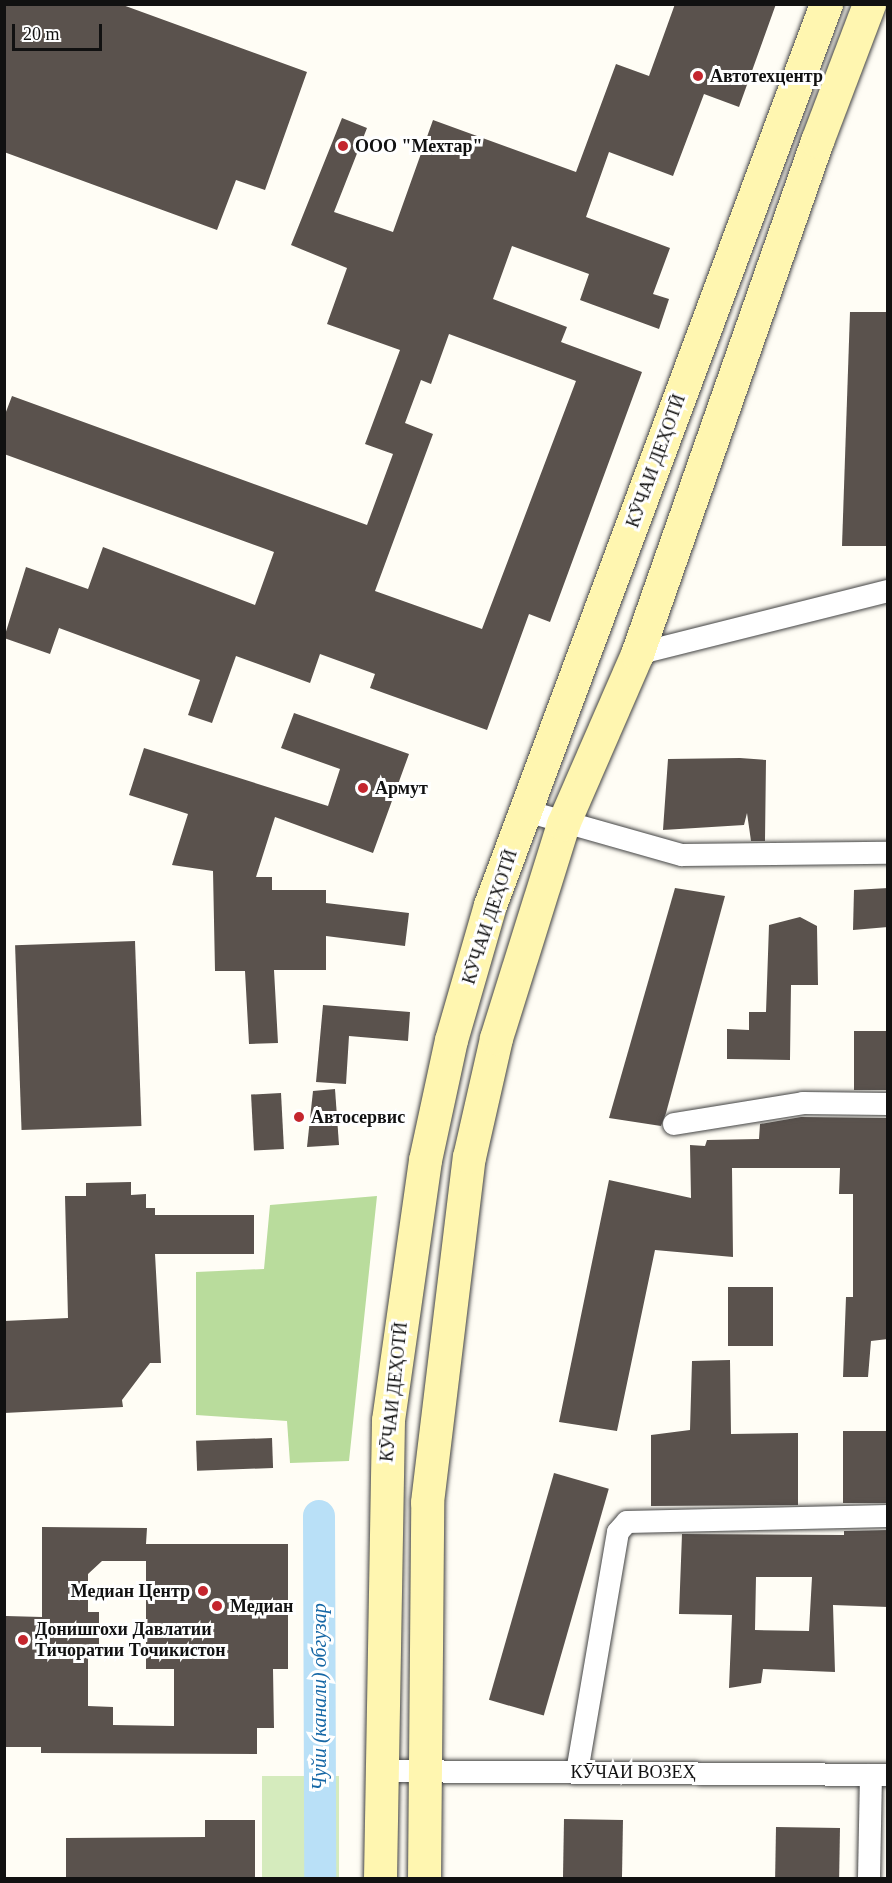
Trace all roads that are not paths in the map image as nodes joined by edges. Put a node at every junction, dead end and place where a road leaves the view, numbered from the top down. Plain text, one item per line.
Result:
1 (826, 4) edge
2 (869, 4) edge
3 (888, 591) edge
4 (637, 654) junction
5 (526, 811) junction
6 (563, 824) junction
7 (888, 853) edge
8 (888, 1104) edge
9 (674, 1124) dead end
10 (888, 1516) edge
11 (379, 1771) junction
12 (577, 1772) junction
13 (424, 1773) junction
14 (879, 1775) edge
15 (380, 1878) edge
16 (424, 1878) edge
17 (869, 1878) edge

1 - 5 street, КӮЧАИ ДЕҲОТӢ
2 - 4 street
3 - 4 street
4 - 6 street
5 - 6 street
5 - 11 street, КӮЧАИ ДЕҲОТӢ
6 - 7 street
6 - 13 street
8 - 9 street
10 - 12 street
11 - 13 street, КӮЧАИ ВОЗЕҲ
11 - 15 street, КӮЧАИ ДЕҲОТӢ
12 - 13 street, КӮЧАИ ВОЗЕҲ
12 - 14 street, КӮЧАИ ВОЗЕҲ
13 - 16 street
14 - 17 street

